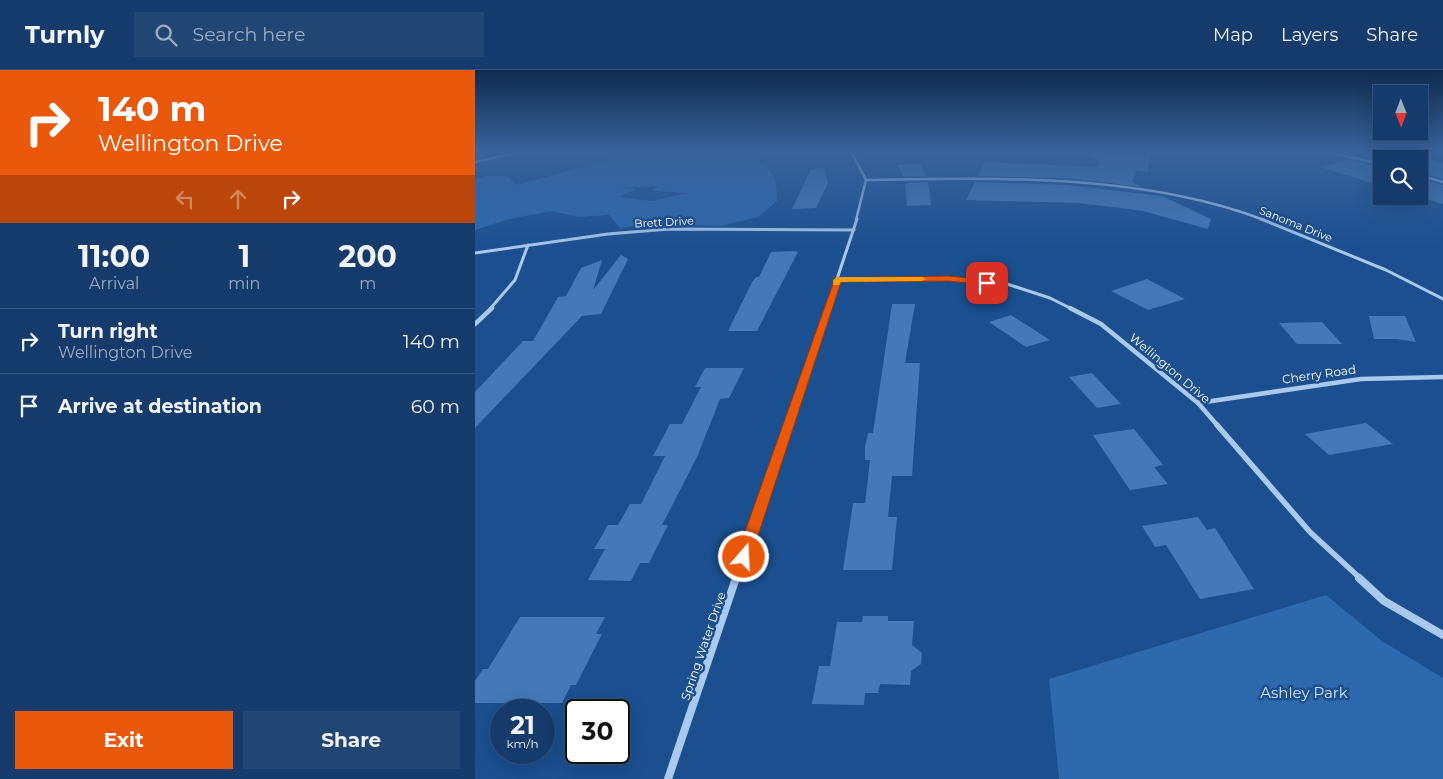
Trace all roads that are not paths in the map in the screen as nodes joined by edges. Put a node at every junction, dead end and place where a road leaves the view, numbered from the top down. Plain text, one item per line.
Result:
1 (865, 184) edge
2 (1091, 184) edge
3 (855, 230) junction
4 (528, 244) junction
5 (475, 253) edge
6 (837, 280) junction
7 (1443, 299) edge
8 (475, 324) edge
9 (1443, 377) edge
10 (1199, 403) junction
11 (1443, 635) edge
12 (669, 779) edge

1 - 3 street, Spring Water Drive
2 - 7 street, Sanoma Drive
3 - 4 street, Brett Drive
3 - 6 street, Spring Water Drive
4 - 5 street, Brett Drive
4 - 8 street
6 - 10 street, Wellington Drive
6 - 12 street, Spring Water Drive
9 - 10 street, Cherry Road
10 - 11 street, Wellington Drive

